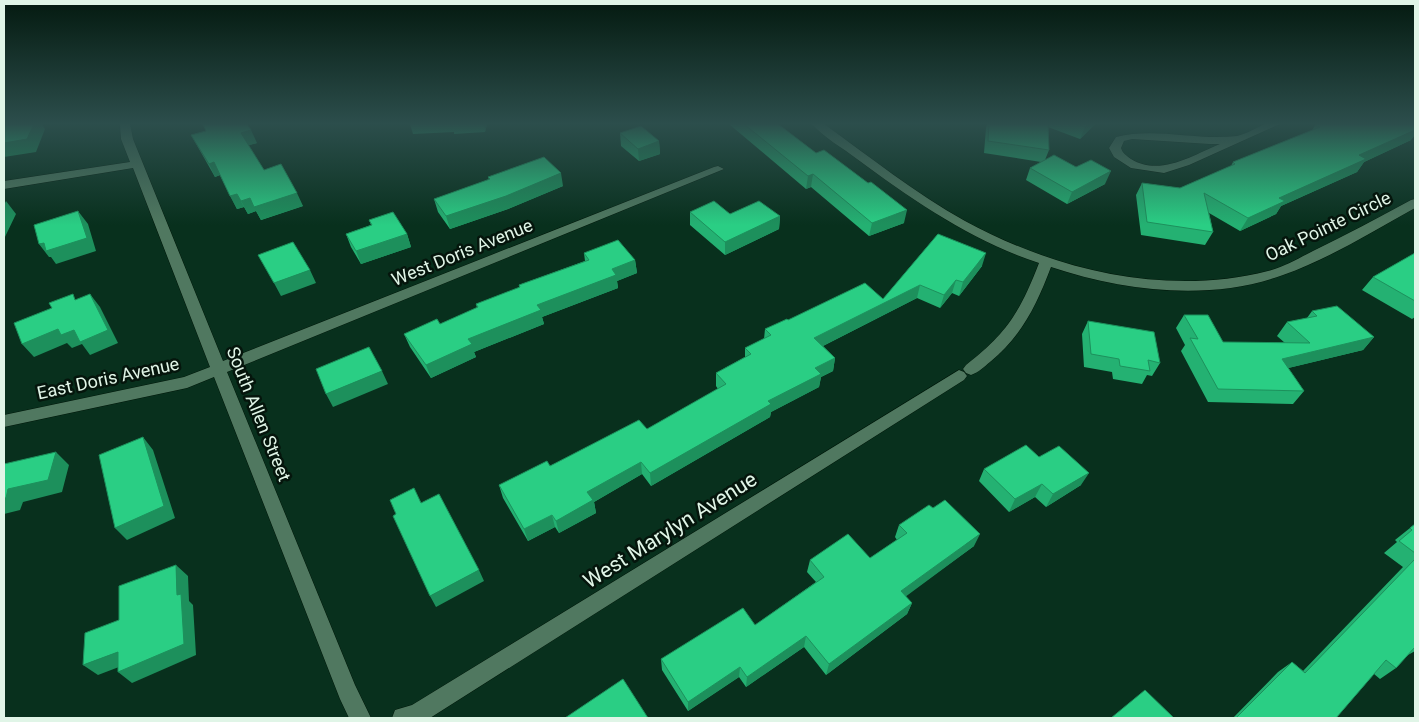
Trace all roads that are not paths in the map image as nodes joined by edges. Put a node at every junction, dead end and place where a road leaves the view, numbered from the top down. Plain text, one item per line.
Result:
1 (135, 158) edge
2 (866, 158) edge
3 (1122, 158) edge
4 (1197, 158) edge
5 (138, 164) junction
6 (718, 169) dead end
7 (4, 186) edge
8 (1415, 203) edge
9 (1047, 261) junction
10 (220, 370) junction
11 (4, 421) edge
12 (360, 718) edge
13 (403, 718) edge

1 - 5 street, South Allen Street
2 - 9 street, Oak Pointe Circle
3 - 4 street
5 - 7 street
5 - 10 street, South Allen Street
6 - 10 street, West Doris Avenue
8 - 9 street, Oak Pointe Circle
9 - 13 street, West Marylyn Avenue
10 - 11 street, East Doris Avenue
10 - 12 street, South Allen Street

